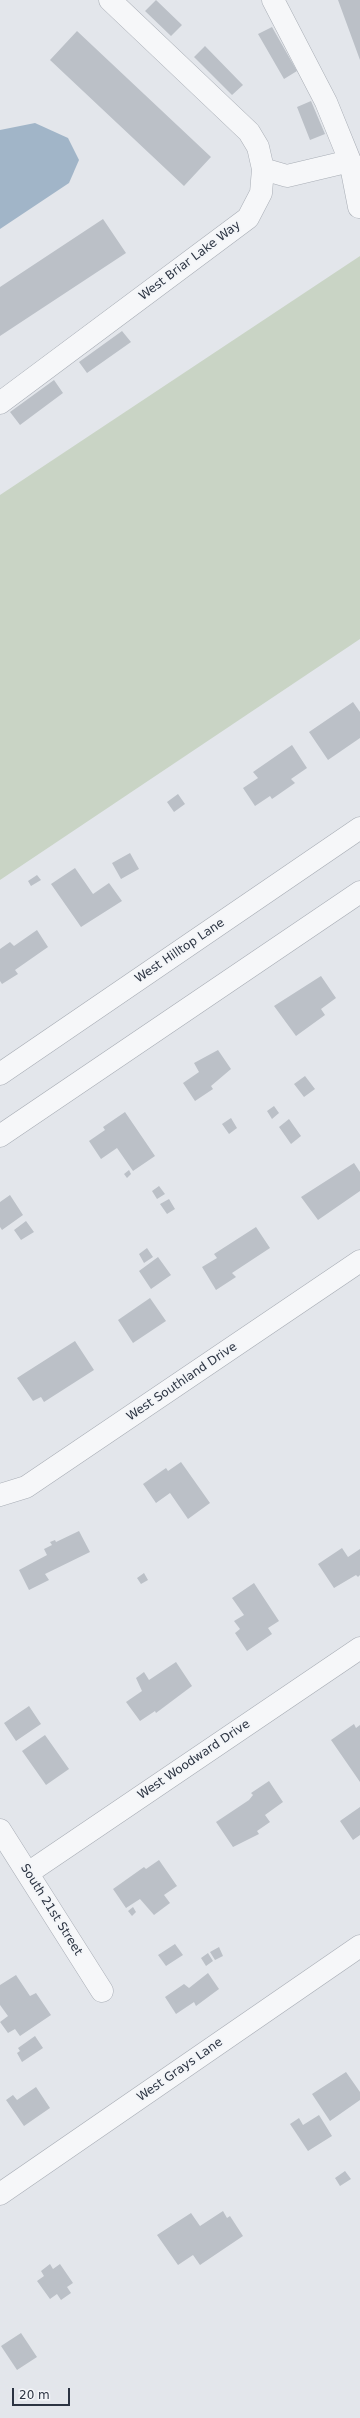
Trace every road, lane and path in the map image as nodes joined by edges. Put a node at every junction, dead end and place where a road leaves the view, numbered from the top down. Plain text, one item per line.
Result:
1 (110, 0) edge
2 (273, 0) edge
3 (350, 161) junction
4 (262, 169) junction
5 (359, 207) edge
6 (0, 403) edge
7 (360, 828) edge
8 (360, 892) edge
9 (0, 1074) edge
10 (0, 1136) edge
11 (360, 1261) edge
12 (0, 1495) edge
13 (360, 1648) edge
14 (0, 1830) edge
15 (28, 1873) junction
16 (360, 1946) edge
17 (102, 1991) dead end
18 (0, 2194) edge

1 - 4 street, West Briar Lake Way
2 - 3 street
3 - 4 street
3 - 5 street
4 - 6 street, West Briar Lake Way
7 - 9 street, West Hilltop Lane
8 - 10 street
11 - 12 street, West Southland Drive
13 - 15 street, West Woodward Drive
14 - 15 street, South 21st Street
15 - 17 street, South 21st Street
16 - 18 street, West Grays Lane

